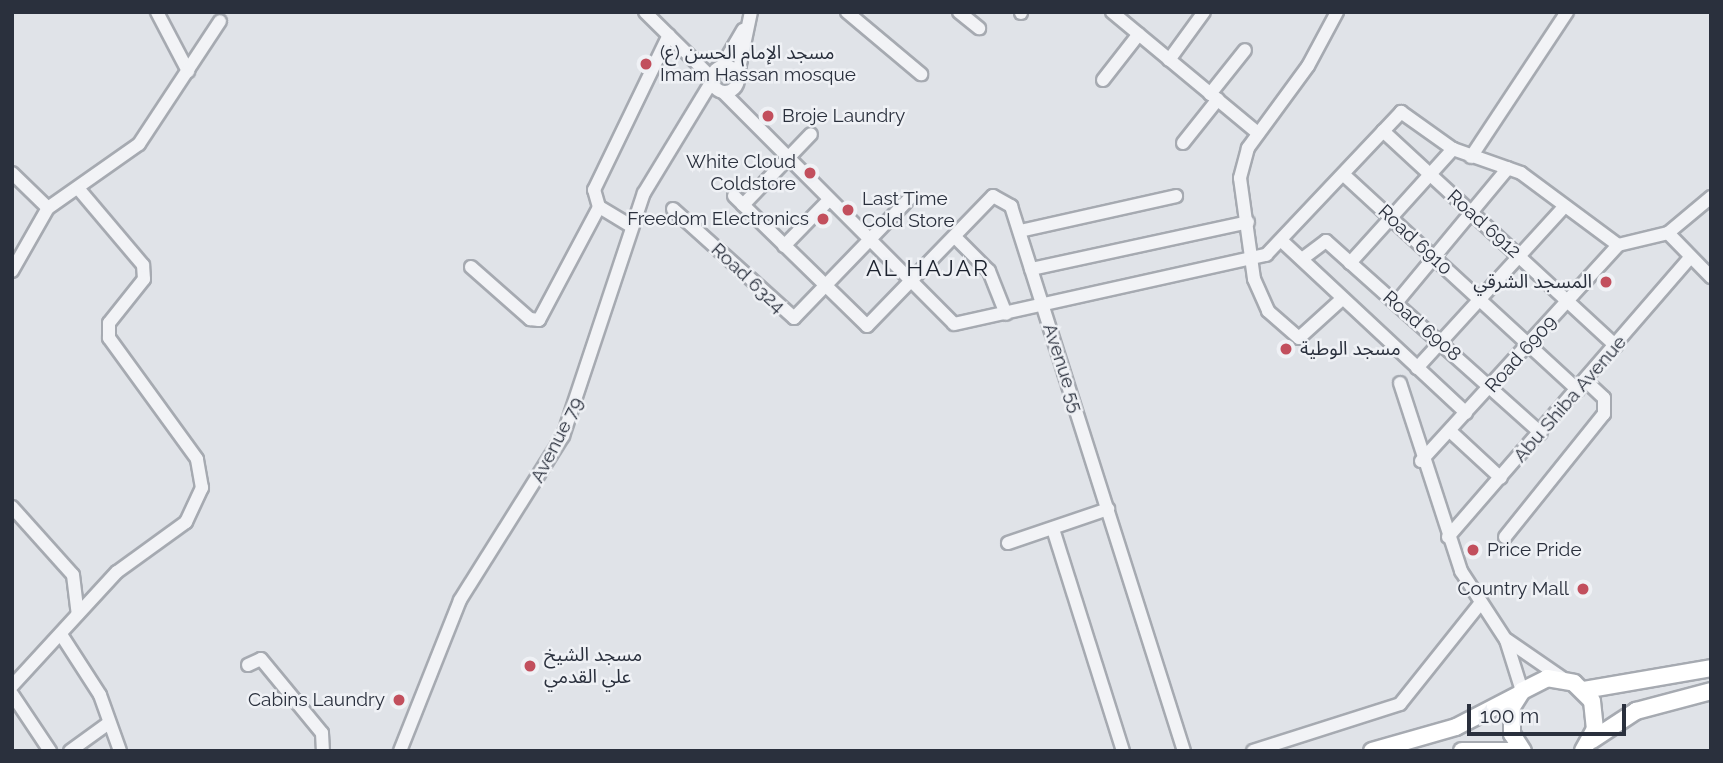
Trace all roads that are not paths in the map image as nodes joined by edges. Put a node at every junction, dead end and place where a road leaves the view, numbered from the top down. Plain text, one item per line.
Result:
1 (157, 12) edge
2 (645, 12) edge
3 (847, 12) edge
4 (959, 12) edge
5 (1204, 12) edge
6 (1337, 12) edge
7 (1567, 12) edge
8 (1119, 14) edge
9 (749, 18) edge
10 (220, 21) dead end
11 (979, 28) dead end
12 (1139, 34) junction
13 (669, 35) junction
14 (684, 49) junction
15 (1245, 50) dead end
16 (1169, 60) junction
17 (721, 66) junction
18 (188, 71) junction
19 (921, 74) dead end
20 (712, 80) junction
21 (738, 80) junction
22 (1103, 80) dead end
23 (722, 92) junction
24 (1214, 96) junction
25 (688, 117) junction
26 (751, 124) junction
27 (1382, 131) junction
28 (1258, 133) junction
29 (811, 134) dead end
30 (1183, 143) dead end
31 (1453, 149) junction
32 (1471, 157) junction
33 (786, 160) junction
34 (1508, 168) junction
35 (12, 173) edge
36 (1344, 175) junction
37 (1430, 175) junction
38 (78, 188) junction
39 (1176, 196) dead end
40 (1711, 197) edge
41 (910, 198) dead end
42 (827, 202) junction
43 (1565, 206) junction
44 (600, 207) junction
45 (48, 208) junction
46 (673, 209) dead end
47 (1471, 213) junction
48 (1391, 217) junction
49 (1248, 222) junction
50 (631, 226) junction
51 (1020, 231) junction
52 (1668, 233) junction
53 (955, 237) junction
54 (869, 242) junction
55 (1284, 243) junction
56 (1618, 245) junction
57 (784, 246) junction
58 (1520, 256) junction
59 (1434, 257) junction
60 (1252, 259) junction
61 (1302, 259) junction
62 (1689, 259) junction
63 (1350, 263) junction
64 (471, 267) dead end
65 (1031, 269) junction
66 (12, 271) edge
67 (1711, 276) edge
68 (911, 282) junction
69 (827, 288) junction
70 (1342, 299) junction
71 (1480, 299) junction
72 (1568, 301) junction
73 (1396, 303) junction
74 (1043, 305) junction
75 (1006, 314) junction
76 (1441, 342) junction
77 (1529, 345) junction
78 (1616, 346) junction
79 (1418, 368) junction
80 (1400, 383) dead end
81 (1491, 386) junction
82 (1582, 386) junction
83 (1466, 413) junction
84 (1450, 430) junction
85 (1541, 433) junction
86 (1421, 461) junction
87 (1501, 478) junction
88 (12, 507) edge
89 (1108, 509) junction
90 (1053, 529) junction
91 (1448, 537) junction
92 (1505, 537) dead end
93 (1008, 542) dead end
94 (1479, 605) junction
95 (78, 614) junction
96 (62, 636) junction
97 (1506, 640) junction
98 (248, 665) dead end
99 (1711, 668) edge
100 (1562, 678) junction
101 (12, 686) edge
102 (1584, 690) junction
103 (1711, 691) edge
104 (1520, 693) junction
105 (12, 694) edge
106 (109, 723) junction
107 (1587, 746) edge
108 (50, 751) edge
109 (70, 751) edge
110 (120, 751) edge
111 (323, 751) edge
112 (400, 751) edge
113 (1123, 751) edge
114 (1184, 751) edge
115 (1253, 751) edge
116 (1372, 751) edge
117 (1462, 751) edge
118 (1515, 751) edge
119 (1523, 751) edge

1 - 18 street
2 - 13 street
3 - 19 street
4 - 11 street
5 - 16 street
6 - 28 street
7 - 32 street
8 - 12 street
9 - 17 street
9 - 21 street
10 - 18 street
12 - 16 street
12 - 22 street
13 - 14 street
13 - 44 street
14 - 17 street
14 - 20 street
15 - 24 street
16 - 24 street
17 - 20 street, Avenue 79
17 - 21 street
18 - 38 street
20 - 23 street, Avenue 55
20 - 25 street, Avenue 79
21 - 23 street, Avenue 79
21 - 26 street, Avenue 55
23 - 25 street, Avenue 79
23 - 26 street, Avenue 55
24 - 28 street
24 - 30 street
25 - 50 street, Avenue 79
26 - 33 street, Avenue 55
27 - 31 street
27 - 36 street
27 - 37 street, Road 6912
28 - 49 street
29 - 33 street
31 - 32 street
31 - 37 street
32 - 34 street
33 - 42 street, Avenue 55
33 - 57 street
34 - 43 street
34 - 47 street
35 - 45 street
36 - 48 street, Road 6910
36 - 55 street
37 - 47 street, Road 6912
37 - 48 street
38 - 45 street
38 - 95 street
39 - 51 street
40 - 52 street
41 - 54 street, Road 6324
42 - 54 street, Avenue 55
42 - 57 street
43 - 56 street
43 - 58 street
44 - 50 street
44 - 64 street
45 - 66 street
46 - 69 street, Road 6324
47 - 58 street, Road 6912
47 - 59 street
48 - 59 street, Road 6910
48 - 63 street
49 - 60 street
49 - 65 street
50 - 112 street, Avenue 79
51 - 53 street
51 - 65 street
52 - 56 street
52 - 62 street
53 - 68 street
53 - 75 street
54 - 68 street, Avenue 55
54 - 69 street, Road 6324
55 - 60 street
55 - 61 street
56 - 72 street, Road 6909
57 - 69 street
58 - 71 street
58 - 72 street, Road 6912
59 - 71 street, Road 6910
59 - 73 street
60 - 70 street
60 - 74 street
61 - 63 street, Road 6908
61 - 70 street
62 - 67 street
62 - 78 street, Abu Shiba Avenue
63 - 73 street, Road 6908
65 - 74 street
68 - 69 street
68 - 75 street, Avenue 55
70 - 79 street
71 - 76 street
71 - 77 street, Road 6910
72 - 77 street, Road 6909
72 - 78 street, Road 6912
73 - 76 street, Road 6908
74 - 75 street, Avenue 55
74 - 89 street, Avenue 55
76 - 79 street
76 - 81 street, Road 6908
77 - 81 street, Road 6909
77 - 82 street, Road 6910
78 - 82 street, Abu Shiba Avenue
79 - 83 street
80 - 86 street
81 - 83 street, Road 6909
81 - 85 street, Road 6908
82 - 85 street, Abu Shiba Avenue
82 - 92 street, Road 6910
83 - 84 street, Road 6909
84 - 86 street, Road 6909
84 - 87 street
85 - 87 street, Abu Shiba Avenue
86 - 91 street
87 - 91 street, Abu Shiba Avenue
88 - 95 street
89 - 90 street
89 - 114 street, Avenue 55
90 - 93 street
90 - 113 street
91 - 94 street
94 - 97 street
94 - 115 street
95 - 96 street
96 - 101 street
96 - 106 street
97 - 100 street
97 - 104 street
98 - 111 street
99 - 102 main road
100 - 102 main road
100 - 104 main road
102 - 107 main road
103 - 107 main road
104 - 116 main road
104 - 119 main road
105 - 108 street
106 - 109 street
106 - 110 street
117 - 118 main road

